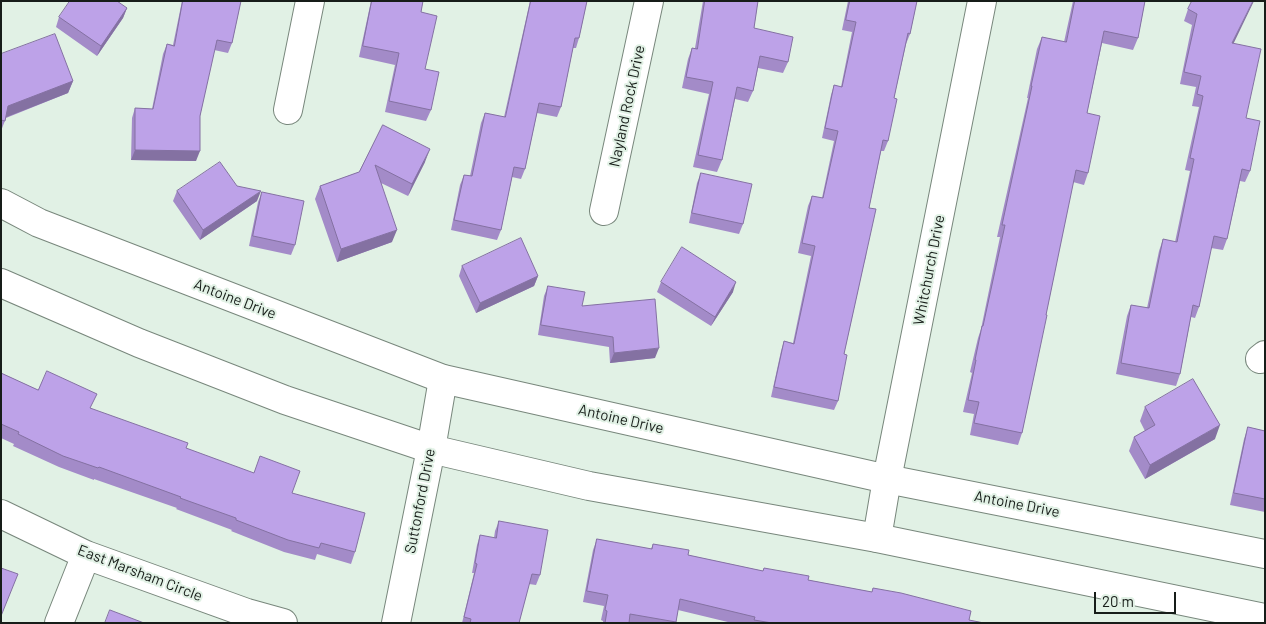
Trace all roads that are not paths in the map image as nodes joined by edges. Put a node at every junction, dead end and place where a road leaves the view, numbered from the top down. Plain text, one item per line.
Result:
1 (310, 1) edge
2 (649, 1) edge
3 (982, 1) edge
4 (288, 110) dead end
5 (1, 203) edge
6 (604, 212) dead end
7 (1, 283) edge
8 (443, 379) junction
9 (431, 449) junction
10 (887, 479) junction
11 (1, 514) edge
12 (877, 538) junction
13 (1265, 554) edge
14 (86, 555) junction
15 (1265, 618) edge
16 (59, 623) edge
17 (283, 623) edge
18 (396, 623) edge

1 - 4 main road
2 - 6 main road, Nayland Rock Drive
3 - 10 main road, Whitchurch Drive
5 - 8 main road, Antoine Drive
7 - 9 main road
8 - 9 main road, Suttonford Drive
8 - 10 main road, Antoine Drive
9 - 12 main road
9 - 18 main road, Suttonford Drive
10 - 12 main road, Whitchurch Drive
10 - 13 main road, Antoine Drive
11 - 14 main road, East Marsham Circle
12 - 15 main road
14 - 16 main road
14 - 17 main road, East Marsham Circle

